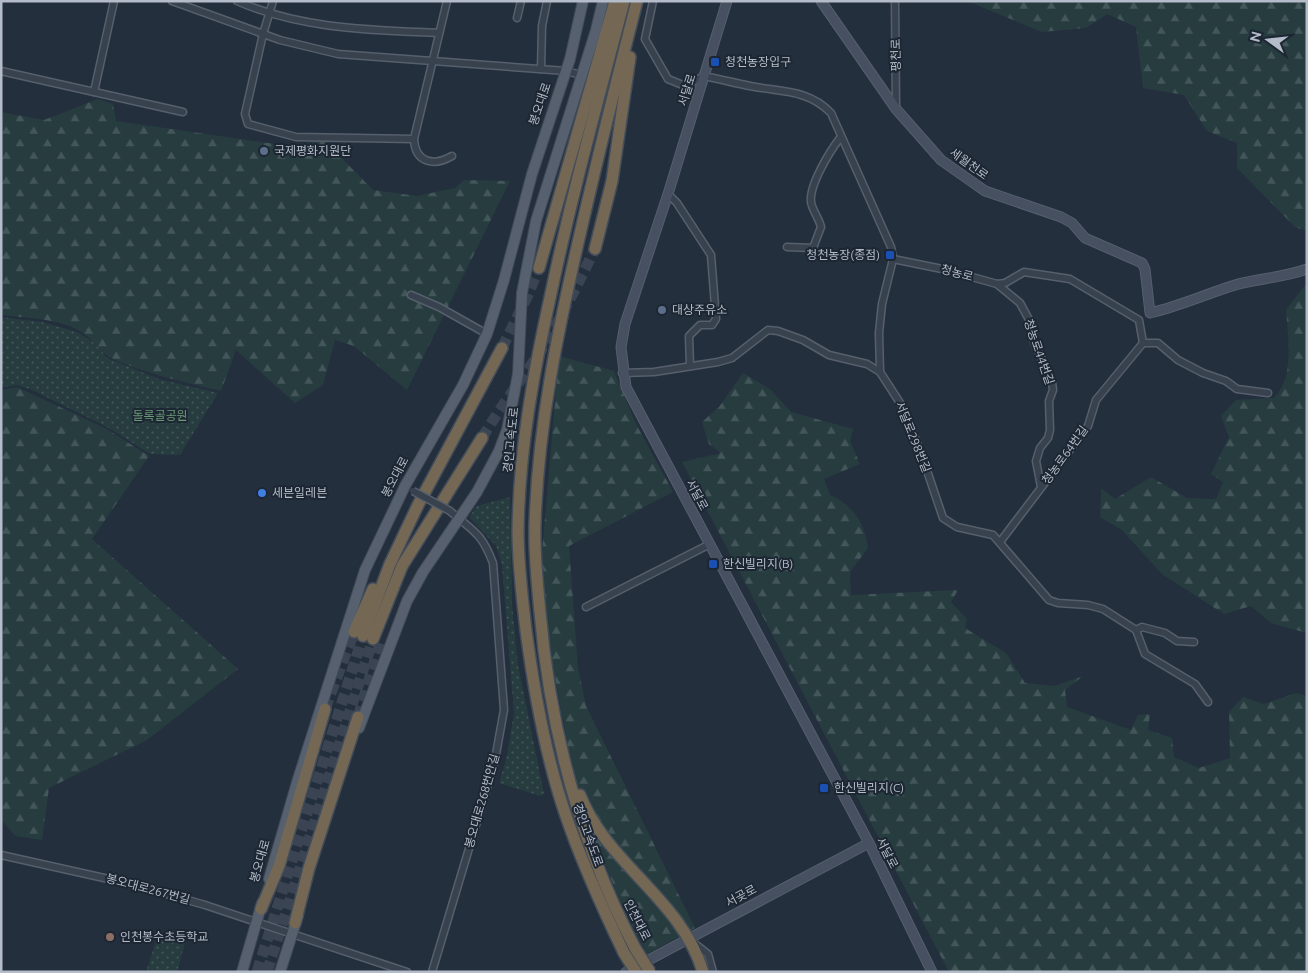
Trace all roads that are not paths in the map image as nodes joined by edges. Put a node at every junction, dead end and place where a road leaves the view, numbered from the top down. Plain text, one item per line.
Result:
1 (114, 1) edge
2 (172, 1) edge
3 (237, 1) edge
4 (273, 1) edge
5 (447, 1) edge
6 (521, 1) edge
7 (547, 1) edge
8 (583, 1) edge
9 (603, 1) edge
10 (615, 1) edge
11 (624, 1) edge
12 (637, 1) edge
13 (644, 1) edge
14 (653, 1) edge
15 (727, 1) edge
16 (821, 1) edge
17 (895, 1) edge
18 (192, 5) edge
19 (269, 14) junction
20 (517, 18) dead end
21 (439, 33) junction
22 (262, 34) junction
23 (432, 62) junction
24 (541, 69) junction
25 (1, 71) edge
26 (566, 71) junction
27 (581, 75) junction
28 (704, 76) junction
29 (94, 92) junction
30 (896, 109) junction
31 (183, 112) dead end
32 (840, 138) junction
33 (414, 139) junction
34 (452, 156) dead end
35 (668, 194) junction
36 (787, 247) dead end
37 (595, 249) tunnel mouth
38 (893, 259) junction
39 (539, 268) tunnel mouth
40 (1307, 269) edge
41 (997, 284) junction
42 (411, 295) dead end
43 (1150, 313) junction
44 (1139, 320) junction
45 (487, 334) junction
46 (1144, 343) junction
47 (502, 348) tunnel mouth
48 (690, 366) junction
49 (880, 372) junction
50 (622, 373) junction
51 (1268, 393) dead end
52 (482, 438) tunnel mouth
53 (1041, 487) junction
54 (409, 489) junction
55 (459, 519) junction
56 (1000, 542) junction
57 (710, 544) junction
58 (586, 607) dead end
59 (1136, 630) junction
60 (1194, 642) dead end
61 (1208, 702) dead end
62 (325, 709) tunnel mouth
63 (358, 717) tunnel mouth
64 (563, 760) junction
65 (869, 843) junction
66 (1, 855) edge
67 (603, 880) joint
68 (592, 884) joint
69 (260, 909) junction
70 (257, 923) junction
71 (294, 928) junction
72 (688, 938) junction
73 (242, 972) edge
74 (280, 972) edge
75 (407, 972) edge
76 (432, 972) edge
77 (626, 972) edge
78 (636, 972) edge
79 (650, 972) edge
80 (703, 972) edge
81 (713, 972) edge
82 (932, 972) edge

1 - 29 street
2 - 18 street
3 - 19 street
4 - 19 street
5 - 21 street
6 - 20 street
7 - 24 street
8 - 26 main road, 봉오대로
9 - 27 main road
10 - 39 highway
11 - 68 highway, 경인고속도로
12 - 64 highway, 경인고속도로
13 - 37 highway
14 - 28 street
15 - 28 street, 서달로
16 - 30 street, 세월천로
17 - 30 street, 평천로
18 - 22 street
19 - 21 street
19 - 22 street
21 - 23 street
22 - 23 street
22 - 33 street
23 - 24 street
23 - 33 street
24 - 26 street
25 - 29 street
26 - 27 street
26 - 45 main road, 봉오대로
27 - 55 main road
28 - 32 street
28 - 35 street, 서달로
29 - 31 street
30 - 43 street, 세월천로
32 - 36 street
32 - 38 street
33 - 34 street
35 - 48 street
35 - 50 street, 서달로
38 - 41 street, 청농로
38 - 49 street
40 - 43 street
41 - 44 street
41 - 53 street, 청농로44번길
42 - 45 street
43 - 44 street
44 - 46 street
45 - 54 main road, 봉오대로
46 - 51 street
46 - 53 street, 청농로64번길
47 - 52 highway
48 - 49 street
48 - 50 street
49 - 56 street, 서달로298번길
50 - 57 street, 서달로
53 - 56 street, 청농로64번길
54 - 55 street, 봉오대로268번안길, bridge
54 - 69 main road, 봉오대로
55 - 71 main road
55 - 76 street, 봉오대로268번안길
56 - 59 street, 서달로298번길
57 - 58 street
57 - 65 street, 서달로
59 - 60 street, 서달로298번길
59 - 61 street
62 - 69 highway
63 - 71 highway
64 - 67 highway, 경인고속도로
64 - 72 highway
65 - 72 street, 서곶로
65 - 82 street, 서달로
66 - 70 street, 봉오대로267번길
67 - 79 highway, 인천대로, bridge
68 - 78 highway, 인천대로, bridge
69 - 70 main road, 봉오대로
70 - 71 street, 봉오대로267번길
70 - 73 main road, 봉오대로
71 - 74 main road
71 - 75 street, 봉오대로267번길
72 - 77 street, 서곶로
72 - 80 highway
72 - 81 street

